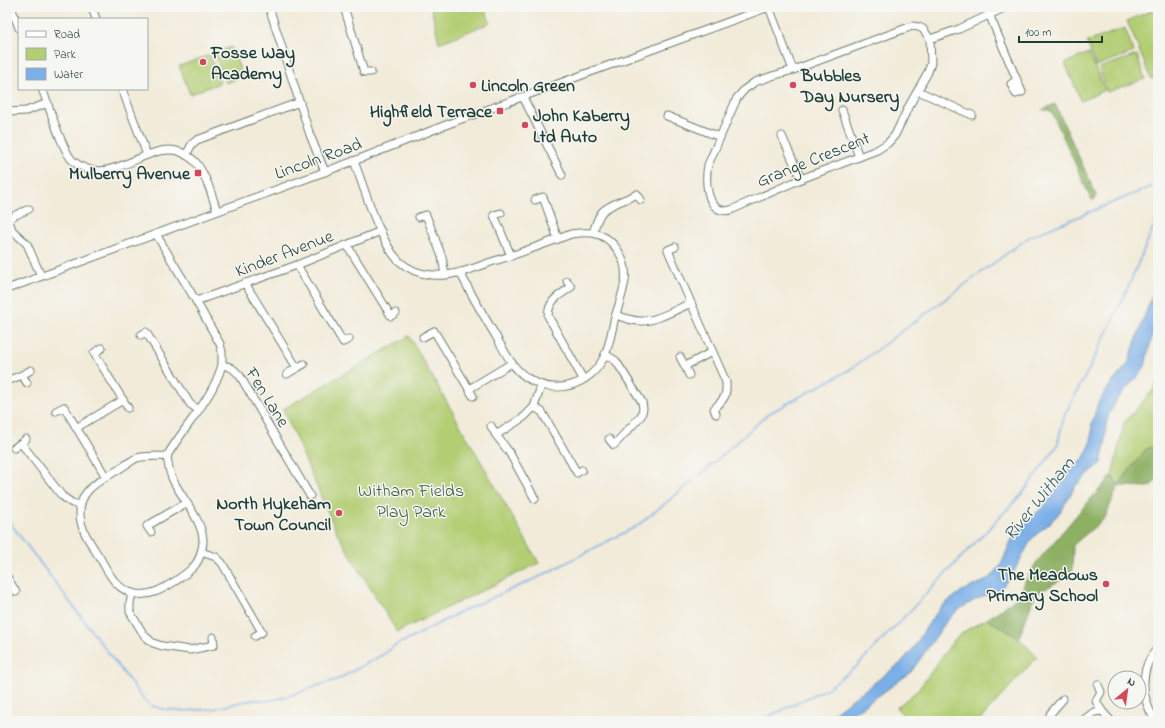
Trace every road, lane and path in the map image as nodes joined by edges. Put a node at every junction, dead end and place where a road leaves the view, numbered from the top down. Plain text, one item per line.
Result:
1 (11, 7) edge
2 (92, 7) edge
3 (269, 7) edge
4 (344, 7) edge
5 (769, 7) edge
6 (1006, 7) edge
7 (756, 9) edge
8 (989, 14) junction
9 (96, 18) edge
10 (18, 25) edge
11 (930, 39) junction
12 (793, 70) junction
13 (364, 73) dead end
14 (1017, 80) dead end
15 (42, 90) edge
16 (122, 90) edge
17 (918, 90) junction
18 (523, 97) junction
19 (300, 102) junction
20 (48, 103) junction
21 (842, 110) dead end
22 (7, 112) edge
23 (972, 115) dead end
24 (666, 116) dead end
25 (782, 136) dead end
26 (720, 137) junction
27 (147, 155) junction
28 (186, 155) junction
29 (859, 157) junction
30 (354, 161) junction
31 (325, 172) junction
32 (562, 175) dead end
33 (801, 179) junction
34 (542, 197) dead end
35 (640, 200) dead end
36 (30, 209) dead end
37 (218, 211) junction
38 (426, 215) dead end
39 (494, 215) dead end
40 (8, 216) edge
41 (381, 231) junction
42 (593, 233) junction
43 (156, 234) junction
44 (558, 239) junction
45 (347, 245) junction
46 (675, 247) dead end
47 (512, 256) junction
48 (297, 265) junction
49 (460, 272) junction
50 (445, 275) junction
51 (41, 276) junction
52 (567, 281) dead end
53 (245, 284) junction
54 (7, 289) edge
55 (196, 301) junction
56 (691, 303) junction
57 (616, 315) junction
58 (390, 317) dead end
59 (141, 334) dead end
60 (423, 337) dead end
61 (343, 342) dead end
62 (102, 348) dead end
63 (712, 352) junction
64 (605, 354) junction
65 (680, 357) dead end
66 (512, 363) junction
67 (304, 364) dead end
68 (222, 366) junction
69 (685, 366) junction
70 (297, 368) junction
71 (30, 370) dead end
72 (287, 374) dead end
73 (22, 375) junction
74 (689, 375) dead end
75 (583, 379) junction
76 (7, 382) edge
77 (27, 383) dead end
78 (541, 386) junction
79 (469, 389) junction
80 (473, 396) dead end
81 (123, 400) junction
82 (534, 407) junction
83 (128, 408) dead end
84 (199, 410) junction
85 (56, 411) dead end
86 (716, 414) dead end
87 (490, 426) dead end
88 (76, 428) junction
89 (496, 435) junction
90 (609, 439) dead end
91 (14, 448) dead end
92 (168, 456) junction
93 (577, 473) dead end
94 (106, 477) junction
95 (310, 496) dead end
96 (535, 499) dead end
97 (186, 503) junction
98 (80, 505) junction
99 (147, 526) dead end
100 (201, 552) junction
101 (7, 577) edge
102 (16, 592) dead end
103 (132, 593) junction
104 (261, 632) dead end
105 (213, 637) dead end
106 (1158, 648) edge
107 (1098, 684) dead end
108 (1063, 699) dead end
109 (1102, 711) junction
110 (1050, 721) edge
111 (1082, 721) edge
112 (1111, 721) edge
113 (1156, 721) edge

1 - 10 street
2 - 9 street
3 - 19 street
4 - 13 street
5 - 7 street, Lincoln Road
5 - 12 street
6 - 8 street
7 - 18 street, Lincoln Road
8 - 11 street
8 - 14 street
11 - 12 street, Grange Crescent
11 - 17 street, Grange Crescent
12 - 26 street, Grange Crescent
15 - 20 street
16 - 27 street
17 - 23 street
17 - 29 street, Grange Crescent
18 - 30 street, Lincoln Road
18 - 32 street
19 - 28 street
19 - 31 street
20 - 22 street
20 - 27 street
21 - 29 street
24 - 26 street
25 - 33 street
26 - 33 street, Grange Crescent
27 - 28 street
28 - 37 street
29 - 33 street, Grange Crescent
30 - 31 street, Lincoln Road
30 - 41 street
31 - 37 street, Lincoln Road
34 - 44 street
35 - 42 street
36 - 40 street
37 - 43 street, Lincoln Road
38 - 50 street
39 - 47 street
40 - 51 street
41 - 45 street, Kinder Avenue
41 - 50 street
42 - 44 street
42 - 57 street
43 - 51 street, Lincoln Road
43 - 55 street, Fen Lane
44 - 47 street
45 - 48 street, Kinder Avenue
45 - 58 street
46 - 56 street
47 - 49 street
48 - 53 street, Kinder Avenue
48 - 61 street
49 - 50 street
49 - 66 street
51 - 54 street, Lincoln Road
52 - 75 street
53 - 55 street, Kinder Avenue
53 - 70 street
55 - 68 street, Fen Lane
56 - 57 street
56 - 63 street
57 - 64 street
59 - 84 street
60 - 79 street
62 - 81 street
63 - 69 street
63 - 86 street
64 - 75 street
64 - 90 street
65 - 69 street
66 - 78 street
66 - 79 street
67 - 70 street
68 - 84 street
68 - 95 street, Fen Lane
69 - 74 street
70 - 72 street
71 - 73 street
73 - 76 street
73 - 77 street
75 - 78 street
78 - 82 street
79 - 80 street
81 - 83 street
81 - 88 street
82 - 89 street
82 - 93 street
84 - 92 street
85 - 88 street
87 - 89 street
88 - 94 street
89 - 96 street
91 - 98 street
92 - 94 street
92 - 97 street
94 - 98 street
97 - 99 street
97 - 100 street
98 - 103 street
100 - 103 street
100 - 104 street
101 - 102 street
103 - 105 street
106 - 113 street
107 - 109 street
108 - 110 street
109 - 111 street
109 - 112 street

